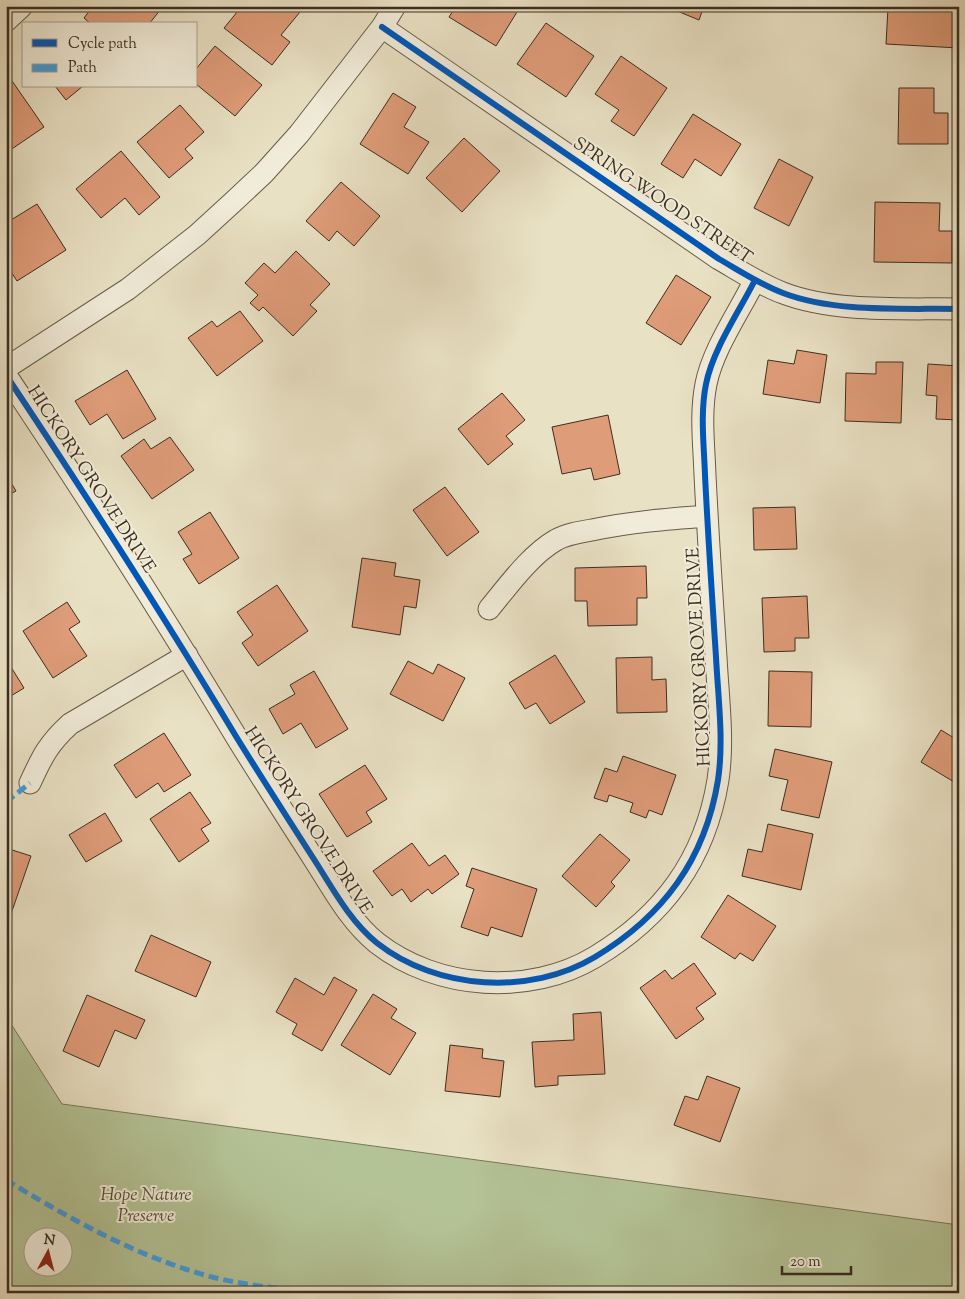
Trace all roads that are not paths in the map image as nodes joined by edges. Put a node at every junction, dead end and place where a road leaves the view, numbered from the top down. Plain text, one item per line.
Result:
1 (22, 6) edge
2 (395, 6) edge
3 (6, 21) edge
4 (382, 27) junction
5 (755, 280) junction
6 (959, 308) edge
7 (6, 368) edge
8 (6, 375) edge
9 (707, 516) junction
10 (489, 609) dead end
11 (187, 655) junction
12 (30, 783) dead end

1 - 3 street
2 - 4 street
4 - 5 street, SPRING WOOD STREET
4 - 7 street
5 - 6 street, SPRING WOOD STREET
5 - 9 street, HICKORY GROVE DRIVE
8 - 11 street, HICKORY GROVE DRIVE
9 - 10 street
9 - 11 street, HICKORY GROVE DRIVE
11 - 12 street

